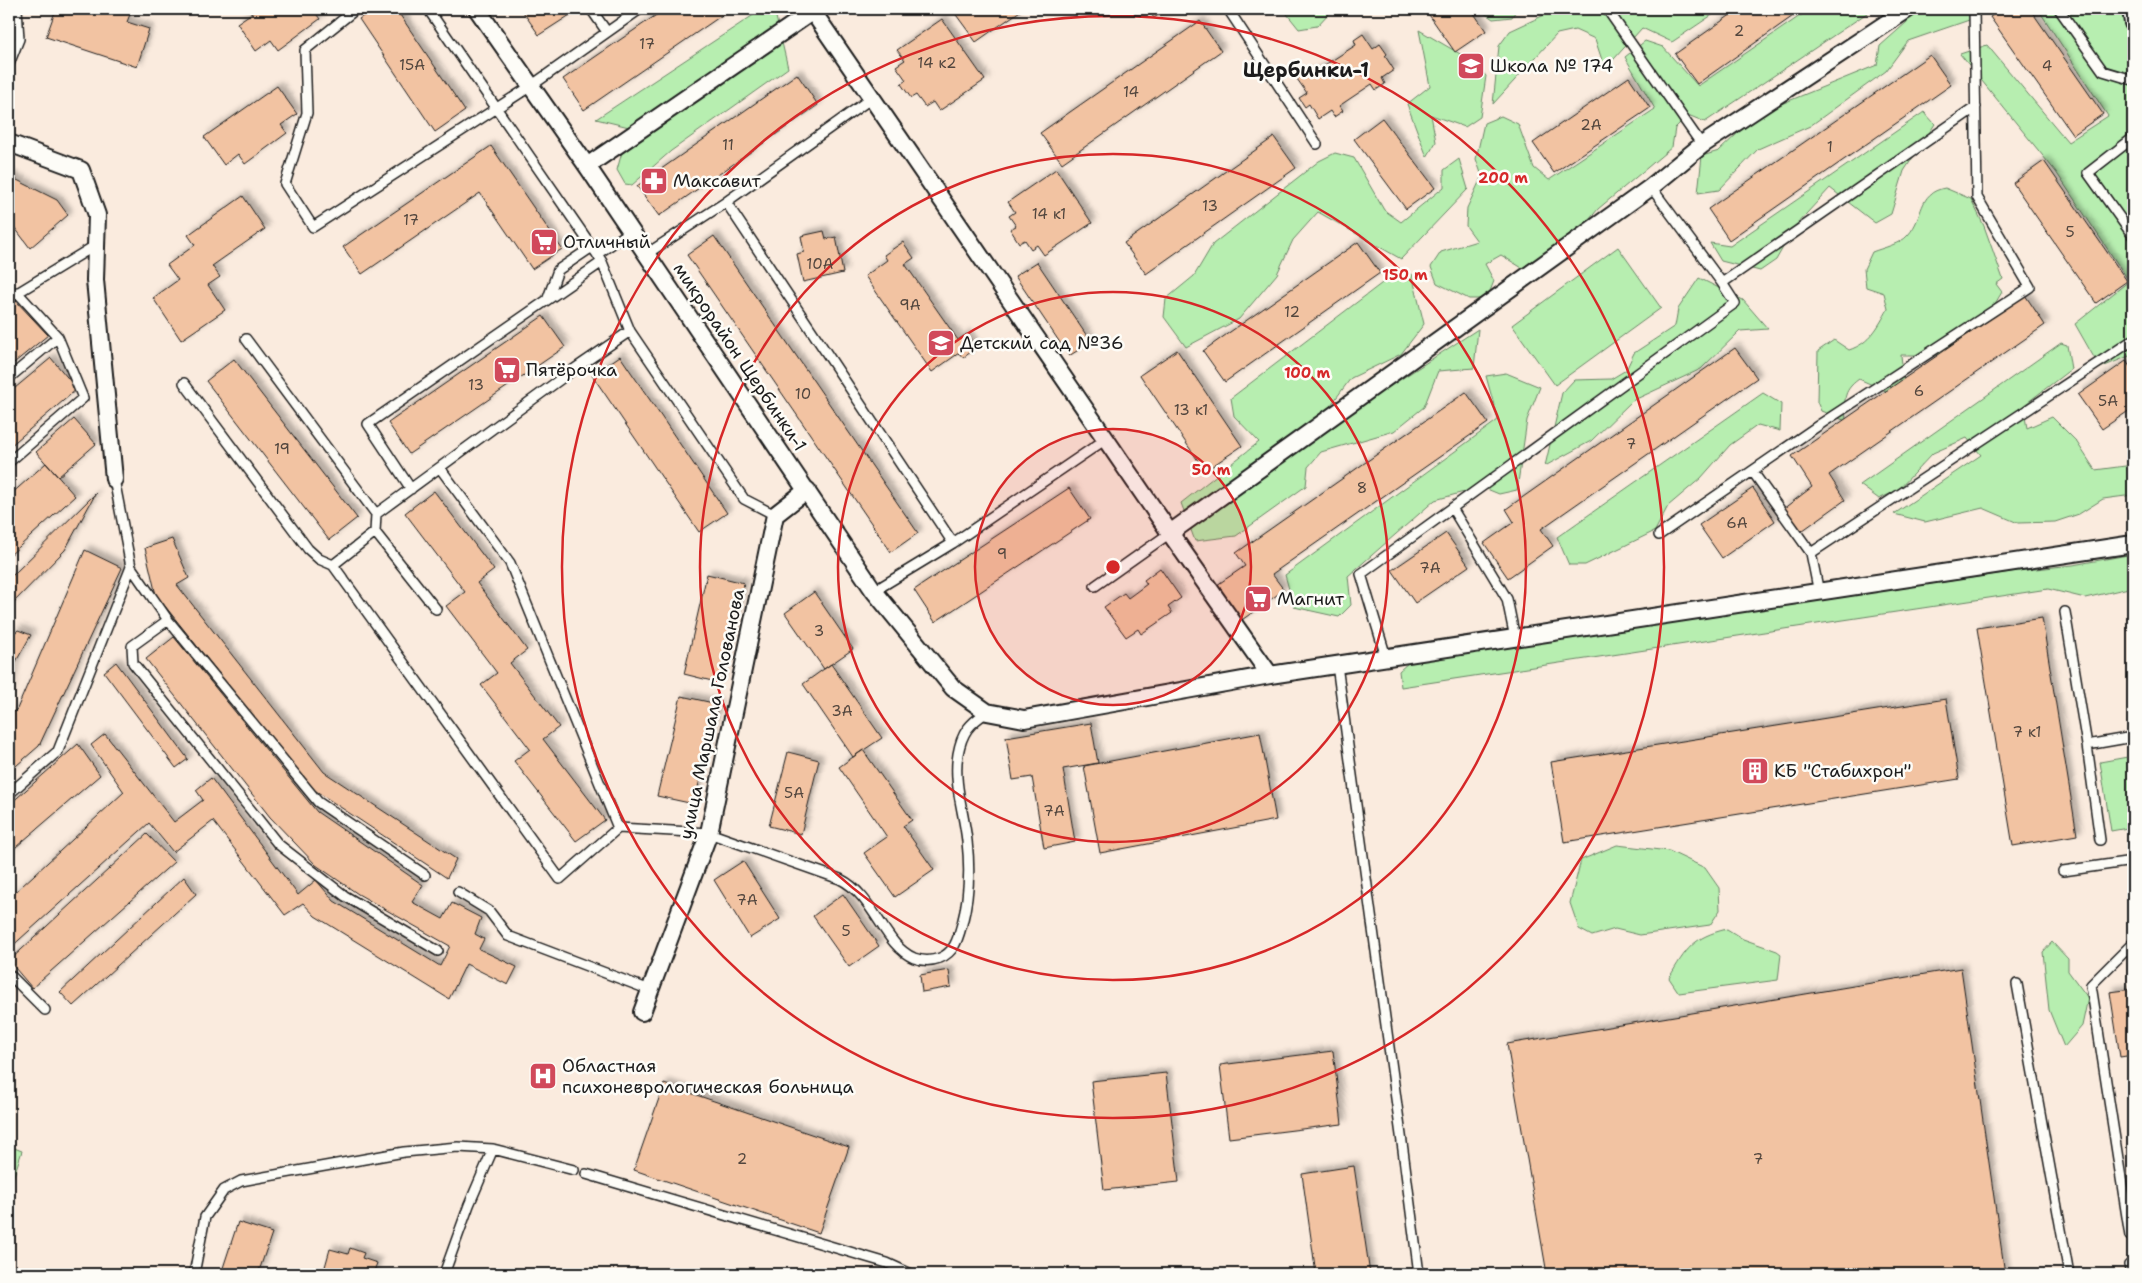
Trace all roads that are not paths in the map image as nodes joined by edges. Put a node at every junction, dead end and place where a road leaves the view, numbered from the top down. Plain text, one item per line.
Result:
1 (17, 9) edge
2 (356, 9) edge
3 (428, 9) edge
4 (477, 9) edge
5 (591, 9) edge
6 (640, 9) edge
7 (1228, 9) edge
8 (1607, 9) edge
9 (1908, 9) edge
10 (1974, 9) edge
11 (2059, 9) edge
12 (2131, 9) edge
13 (813, 10) edge
14 (2133, 23) edge
15 (607, 32) junction
16 (9, 64) edge
17 (2133, 80) edge
18 (531, 86) junction
19 (873, 97) junction
20 (1976, 107) junction
21 (496, 108) junction
22 (2133, 138) edge
23 (9, 143) edge
24 (1317, 144) dead end
25 (1702, 145) junction
26 (586, 166) junction
27 (1651, 187) junction
28 (726, 202) junction
29 (630, 232) junction
30 (2133, 236) edge
31 (96, 245) junction
32 (597, 254) junction
33 (645, 255) junction
34 (1722, 283) junction
35 (17, 292) junction
36 (9, 298) edge
37 (548, 298) junction
38 (630, 331) junction
39 (58, 337) junction
40 (246, 339) dead end
41 (2133, 340) edge
42 (9, 378) edge
43 (184, 383) dead end
44 (1106, 439) junction
45 (9, 462) edge
46 (440, 468) junction
47 (1753, 472) junction
48 (114, 479) joint
49 (411, 489) junction
50 (807, 490) junction
51 (1452, 508) junction
52 (376, 514) junction
53 (775, 514) junction
54 (375, 532) junction
55 (1170, 533) junction
56 (1658, 535) dead end
57 (953, 543) junction
58 (2133, 544) edge
59 (1811, 553) junction
60 (332, 565) junction
61 (131, 567) junction
62 (1096, 586) dead end
63 (874, 591) junction
64 (1819, 593) junction
65 (436, 609) dead end
66 (2065, 612) dead end
67 (168, 620) junction
68 (1515, 638) junction
69 (1386, 657) junction
70 (1337, 665) junction
71 (1270, 675) junction
72 (986, 712) junction
73 (2133, 737) edge
74 (2087, 745) junction
75 (9, 794) edge
76 (618, 828) junction
77 (709, 833) junction
78 (2100, 840) dead end
79 (2133, 860) edge
80 (2063, 871) dead end
81 (425, 875) dead end
82 (458, 892) dead end
83 (2133, 943) edge
84 (438, 951) dead end
85 (9, 974) edge
86 (2017, 984) dead end
87 (650, 990) junction
88 (45, 1010) dead end
89 (642, 1012) dead end
90 (493, 1149) junction
91 (574, 1170) dead end
92 (586, 1174) dead end
93 (2130, 1236) dead end
94 (194, 1274) edge
95 (444, 1274) edge
96 (911, 1274) edge
97 (1419, 1274) edge
98 (2069, 1274) edge

1 - 16 lane
2 - 21 lane
3 - 21 lane
4 - 18 street, микрорайон Щербинки-1
5 - 15 lane
6 - 15 lane
7 - 24 lane
8 - 25 lane
9 - 25 street
10 - 20 lane
11 - 17 lane
12 - 14 street
13 - 19 street
13 - 26 street
15 - 18 lane
18 - 21 lane
18 - 26 street, микрорайон Щербинки-1
19 - 28 lane
19 - 44 street
20 - 34 lane
20 - 47 lane
21 - 32 lane
22 - 30 lane
23 - 31 street
25 - 27 street
26 - 29 street, микрорайон Щербинки-1
27 - 34 lane
27 - 55 street
28 - 33 lane
28 - 57 lane
29 - 32 lane
29 - 33 street, микрорайон Щербинки-1
31 - 35 lane
31 - 48 street
32 - 37 lane
32 - 37 lane
32 - 38 lane
33 - 50 street, микрорайон Щербинки-1
34 - 51 lane
35 - 36 lane
35 - 39 lane
37 - 49 lane
38 - 46 lane
38 - 53 lane
39 - 42 lane
39 - 45 lane
40 - 52 lane
41 - 59 lane
43 - 60 lane
44 - 55 street
44 - 57 lane
46 - 49 lane
46 - 76 lane
47 - 56 lane
47 - 59 lane
48 - 61 lane
49 - 52 lane
50 - 53 street
50 - 63 street, микрорайон Щербинки-1
51 - 68 lane
51 - 69 lane
52 - 54 lane
53 - 77 street, улица Маршала Голованова
54 - 60 lane
54 - 65 lane
55 - 62 lane
55 - 71 street
57 - 63 lane
58 - 64 street
59 - 64 lane
60 - 76 lane
61 - 67 lane
61 - 75 lane
63 - 72 street, микрорайон Щербинки-1
64 - 68 street
66 - 74 lane
67 - 81 lane
67 - 84 lane
68 - 69 street
69 - 70 street
70 - 71 street
70 - 97 lane
71 - 72 street
72 - 77 lane
73 - 74 lane
74 - 78 lane
76 - 77 lane
77 - 87 street, улица Маршала Голованова
79 - 80 lane
82 - 87 lane
83 - 93 lane
85 - 88 lane
86 - 98 lane
87 - 89 street, улица Маршала Голованова
90 - 91 lane
90 - 94 lane
90 - 95 lane
92 - 96 lane

